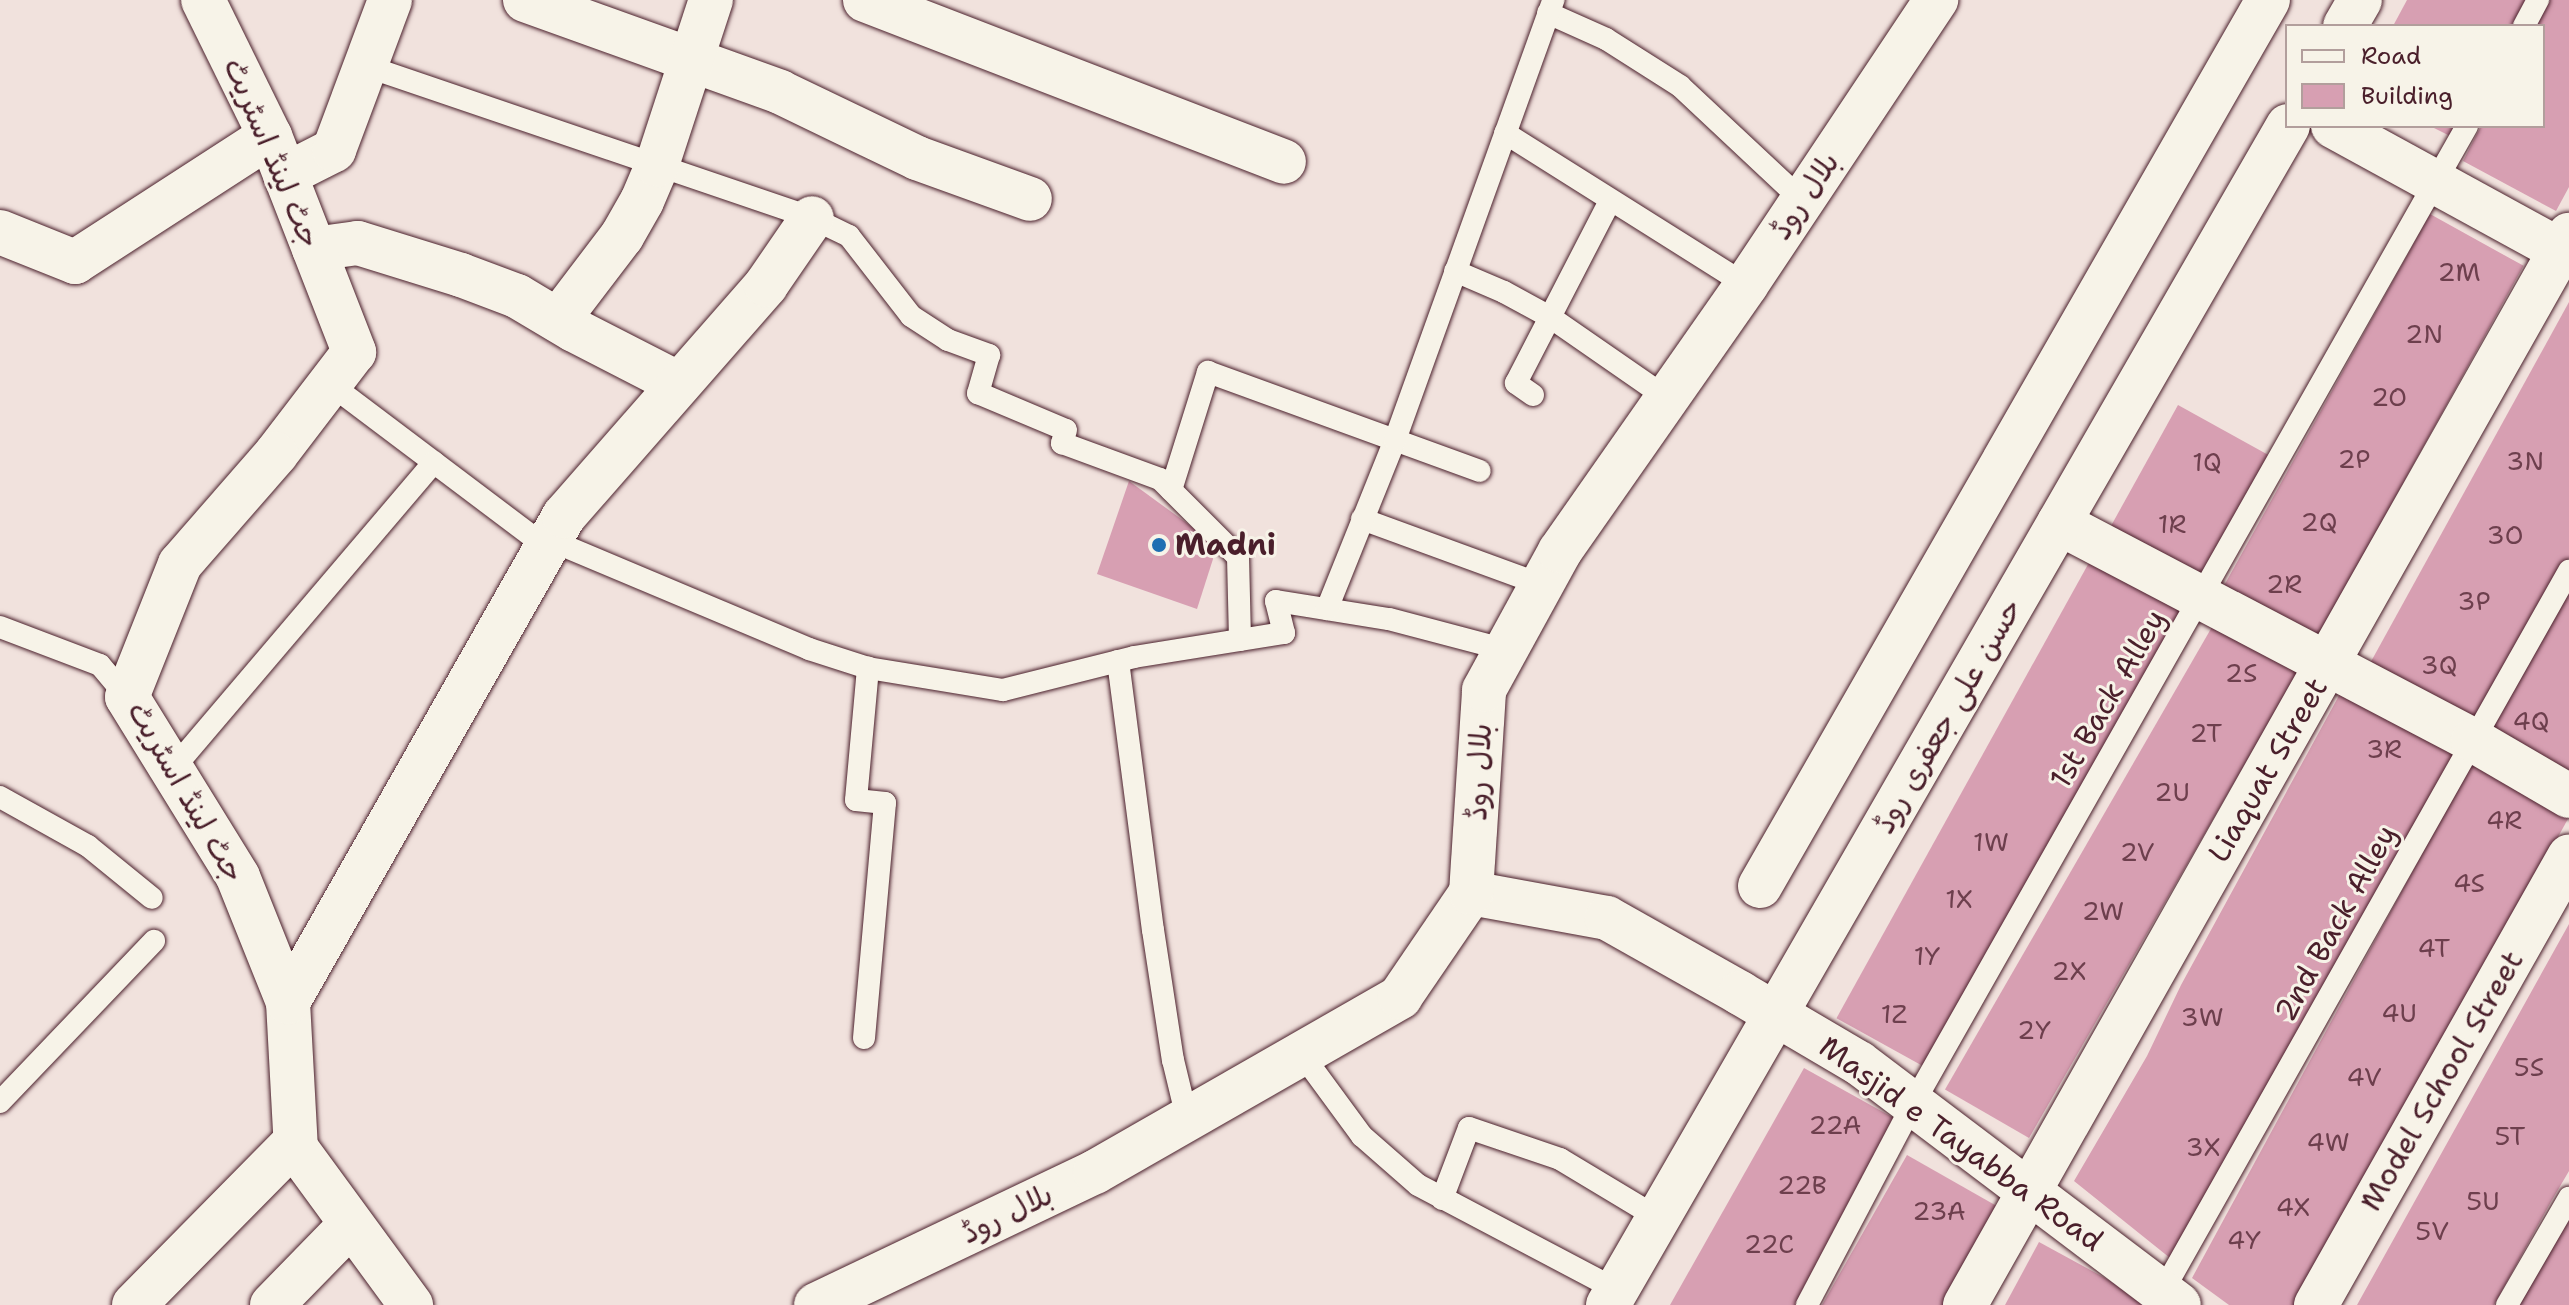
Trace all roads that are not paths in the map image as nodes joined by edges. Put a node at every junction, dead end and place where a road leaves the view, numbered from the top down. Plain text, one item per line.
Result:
1 (203, 0) edge
2 (390, 0) edge
3 (525, 0) edge
4 (711, 0) edge
5 (865, 0) edge
6 (2268, 0) edge
7 (2360, 0) edge
8 (2538, 0) edge
9 (1550, 6) edge
10 (1917, 6) edge
11 (2346, 24) edge
12 (2525, 24) edge
13 (690, 62) junction
14 (366, 66) junction
15 (2287, 128) edge
16 (2337, 128) edge
17 (2466, 128) edge
18 (1505, 133) junction
19 (277, 155) junction
20 (1284, 162) dead end
21 (657, 165) junction
22 (2435, 182) junction
23 (1030, 199) dead end
24 (1802, 200) junction
25 (1610, 201) junction
26 (812, 218) junction
27 (0, 232) edge
28 (2566, 247) edge
29 (314, 249) junction
30 (1455, 271) junction
31 (1746, 285) junction
32 (1550, 317) junction
33 (558, 320) junction
34 (330, 384) junction
35 (679, 384) junction
36 (1533, 395) dead end
37 (1667, 398) junction
38 (1395, 440) junction
39 (434, 462) junction
40 (1480, 471) dead end
41 (1171, 490) junction
42 (1362, 519) junction
43 (2059, 523) junction
44 (548, 544) junction
45 (2569, 571) edge
46 (1542, 585) junction
47 (2199, 599) junction
48 (1327, 609) junction
49 (0, 627) edge
50 (1240, 640) junction
51 (1506, 650) junction
52 (1118, 661) junction
53 (2327, 667) junction
54 (868, 668) junction
55 (127, 697) junction
56 (2473, 740) junction
57 (172, 770) junction
58 (2569, 796) edge
59 (0, 797) edge
60 (2569, 857) edge
61 (1760, 886) dead end
62 (1471, 893) junction
63 (152, 898) dead end
64 (154, 941) dead end
65 (288, 1002) junction
66 (1776, 1014) junction
67 (864, 1038) dead end
68 (1301, 1053) junction
69 (0, 1102) edge
70 (1913, 1104) junction
71 (1187, 1118) junction
72 (295, 1142) junction
73 (2029, 1193) junction
74 (2569, 1198) edge
75 (1442, 1199) junction
76 (1658, 1218) junction
77 (351, 1224) junction
78 (1612, 1298) edge
79 (2165, 1301) edge
80 (134, 1305) edge
81 (272, 1305) edge
82 (411, 1305) edge
83 (816, 1305) edge
84 (1807, 1305) edge
85 (1965, 1305) edge
86 (2316, 1305) edge
87 (2507, 1305) edge

1 - 19 street, جٹ لینڈ اسٹریٹ
2 - 14 street
3 - 13 street
4 - 13 street
5 - 20 street
6 - 61 street
7 - 11 street
8 - 12 lane
9 - 18 lane
9 - 24 lane
10 - 24 street, بلال روڈ
13 - 21 street
13 - 23 street
14 - 19 street
14 - 21 lane
15 - 43 street, حسن علی جعفری روڈ
16 - 22 street
17 - 22 lane, 1st Back Alley
18 - 25 lane
18 - 30 lane
19 - 27 street
19 - 29 street, جٹ لینڈ اسٹریٹ
21 - 26 lane
21 - 33 street
22 - 28 street
22 - 47 lane, 1st Back Alley
24 - 31 street, بلال روڈ
25 - 31 lane
25 - 32 lane
26 - 35 street
26 - 41 lane
28 - 53 street, Liaquat Street
29 - 33 street
29 - 34 street, جٹ لینڈ اسٹریٹ
30 - 32 lane
30 - 38 lane
31 - 37 street, بلال روڈ
32 - 36 lane
32 - 37 lane
33 - 35 street
34 - 39 lane
34 - 55 street, جٹ لینڈ اسٹریٹ
35 - 44 street
37 - 46 street, بلال روڈ
38 - 40 lane
38 - 41 lane
38 - 42 lane
39 - 44 lane
39 - 57 lane
41 - 50 lane
42 - 46 lane
42 - 48 lane
43 - 47 street
43 - 66 street, حسن علی جعفری روڈ
44 - 54 lane
44 - 65 street
45 - 56 lane, 2nd Back Alley
46 - 51 street, بلال روڈ
47 - 53 street
47 - 70 lane, 1st Back Alley
48 - 50 lane
48 - 51 lane
49 - 55 lane
50 - 52 lane
51 - 62 street, بلال روڈ
52 - 54 lane
52 - 71 lane
53 - 56 street
53 - 73 street, Liaquat Street
54 - 67 lane
55 - 57 street, جٹ لینڈ اسٹریٹ
56 - 58 street
56 - 79 lane, 2nd Back Alley
57 - 65 street, جٹ لینڈ اسٹریٹ
59 - 63 lane
60 - 86 street, Model School Street
62 - 66 street, Masjid e Tayabba Road
62 - 68 street, بلال روڈ
64 - 69 lane
65 - 72 street, جٹ لینڈ اسٹریٹ
66 - 70 street, Masjid e Tayabba Road
66 - 76 street, حسن علی جعفری روڈ
68 - 71 street, بلال روڈ
68 - 75 lane
70 - 73 street, Masjid e Tayabba Road
70 - 84 lane, 1st Back Alley
71 - 83 street, بلال روڈ
72 - 77 street, جٹ لینڈ اسٹریٹ
72 - 80 street
73 - 79 street, Masjid e Tayabba Road
73 - 85 street, Liaquat Street
74 - 87 lane
75 - 76 lane
75 - 78 lane
76 - 78 street, حسن علی جعفری روڈ
77 - 81 street
77 - 82 street, جٹ لینڈ اسٹریٹ

